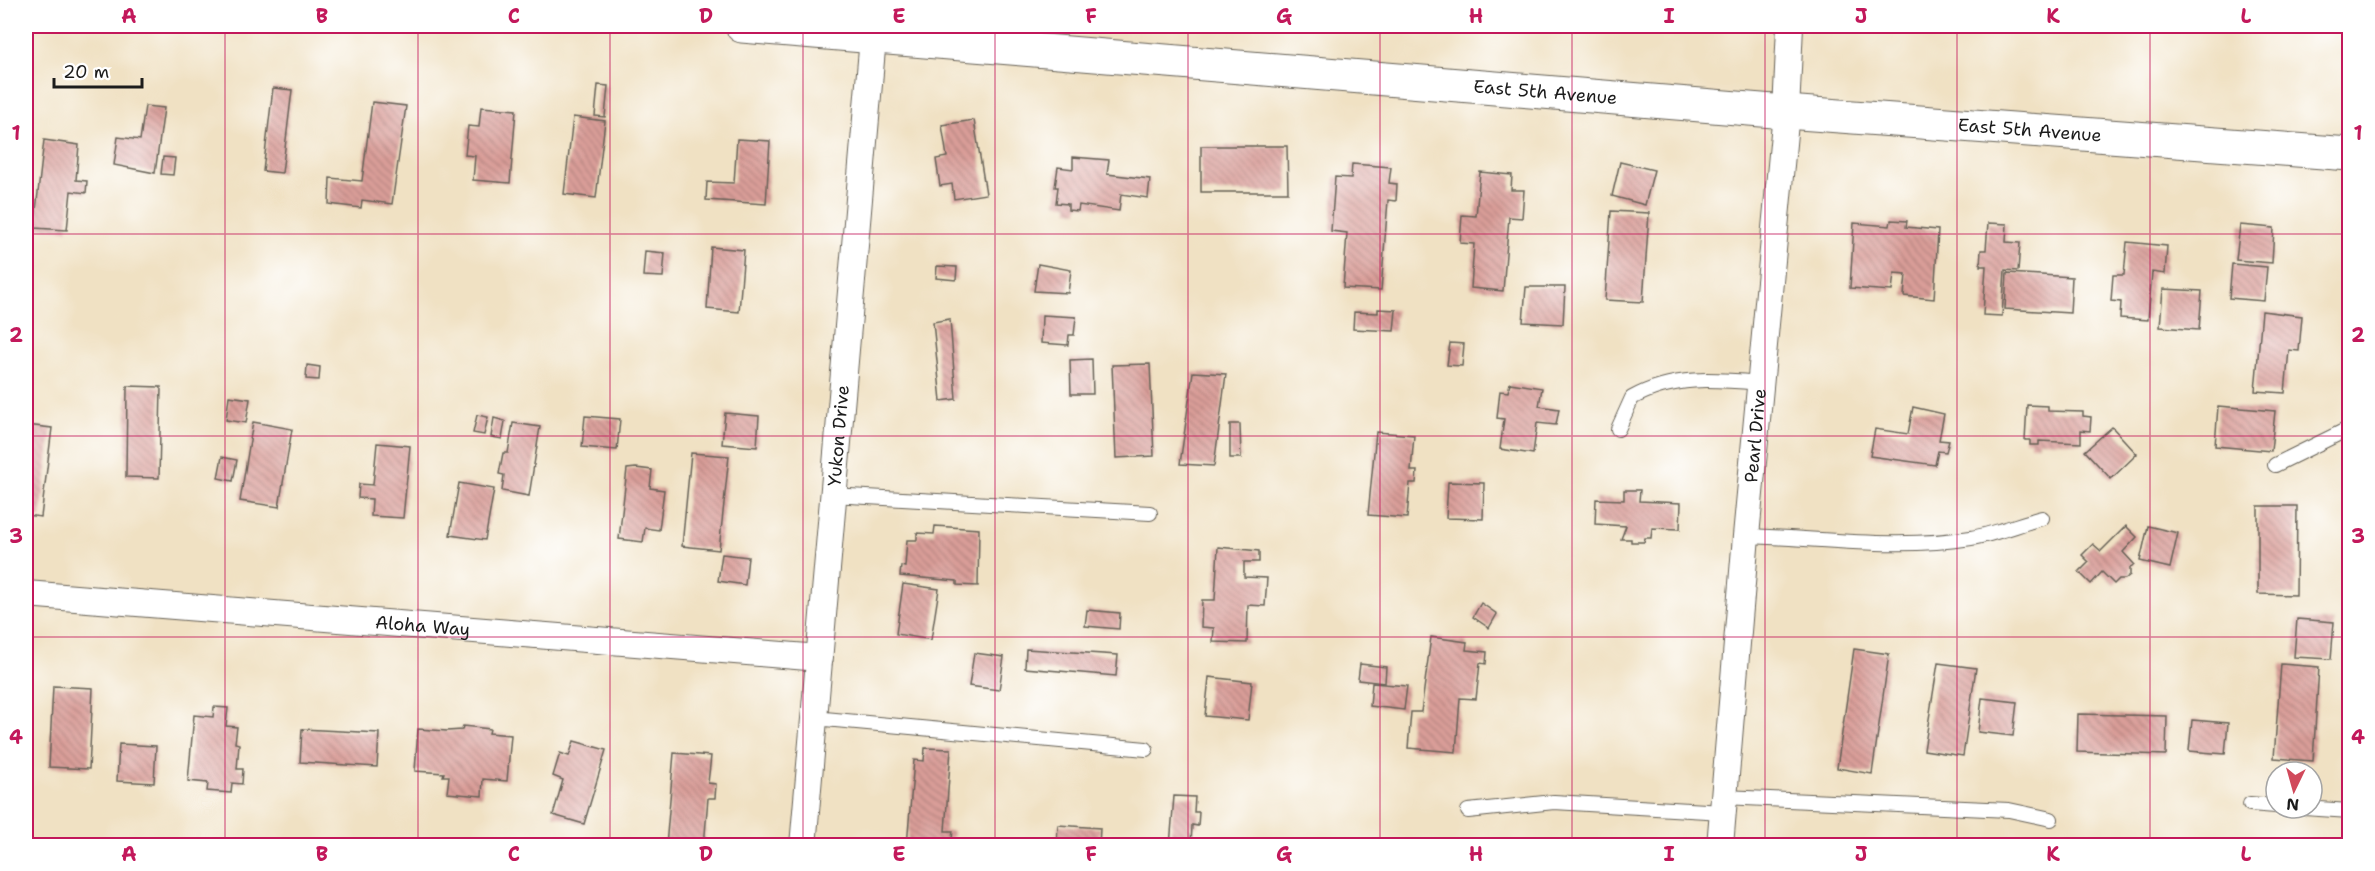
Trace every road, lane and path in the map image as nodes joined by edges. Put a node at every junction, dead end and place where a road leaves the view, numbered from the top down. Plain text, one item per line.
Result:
1 (742, 26) edge
2 (1790, 26) edge
3 (874, 31) edge
4 (1786, 112) junction
5 (2349, 154) edge
6 (1760, 383) junction
7 (2349, 428) edge
8 (1618, 429) dead end
9 (2275, 465) dead end
10 (832, 495) junction
11 (1150, 513) dead end
12 (2042, 518) dead end
13 (1746, 536) junction
14 (26, 594) edge
15 (820, 658) junction
16 (814, 718) junction
17 (1146, 749) dead end
18 (2250, 804) dead end
19 (1724, 805) junction
20 (2264, 805) edge
21 (2324, 809) edge
22 (1468, 811) dead end
23 (2349, 811) edge
24 (2051, 819) dead end
25 (803, 846) edge
26 (1720, 846) edge

1 - 3 street, East 5th Avenue
2 - 4 street, Pearl Drive
3 - 4 street, East 5th Avenue
3 - 10 street, Yukon Drive
4 - 5 street, East 5th Avenue
4 - 6 street, Pearl Drive
6 - 8 lane
6 - 13 street, Pearl Drive
7 - 9 lane
10 - 11 lane
10 - 15 street, Yukon Drive
12 - 13 lane
13 - 19 street, Pearl Drive
14 - 15 street, Aloha Way
15 - 16 street, Yukon Drive
16 - 17 lane
16 - 25 street, Yukon Drive
18 - 20 lane
19 - 22 lane
19 - 24 lane
19 - 26 street, Pearl Drive
21 - 23 lane

